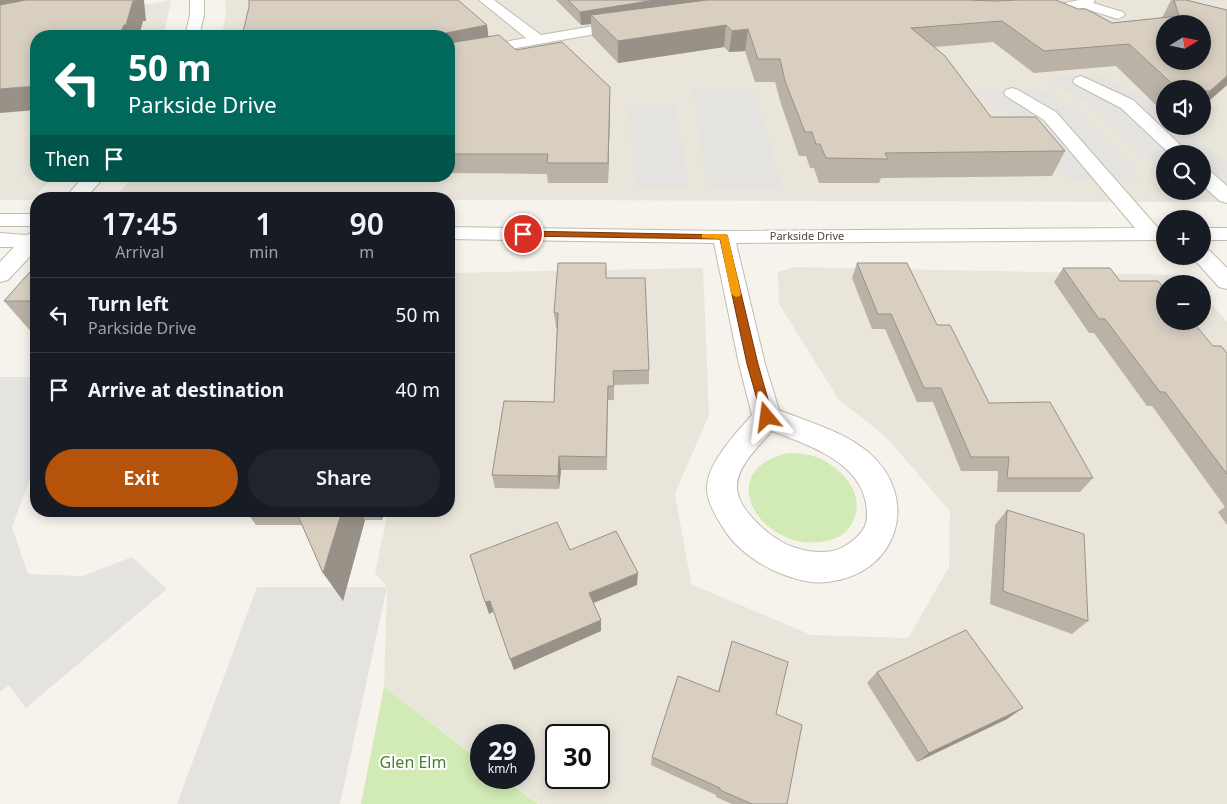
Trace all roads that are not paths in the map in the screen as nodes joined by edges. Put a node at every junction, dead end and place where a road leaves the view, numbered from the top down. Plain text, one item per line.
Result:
1 (197, 0) edge
2 (486, 0) edge
3 (1085, 2) edge
4 (1018, 15) edge
5 (1118, 15) dead end
6 (642, 22) edge
7 (194, 30) edge
8 (538, 40) junction
9 (455, 55) edge
10 (1081, 81) dead end
11 (1012, 93) dead end
12 (1171, 145) edge
13 (90, 182) edge
14 (1211, 182) edge
15 (80, 192) edge
16 (1227, 197) edge
17 (0, 220) edge
18 (1156, 232) edge
19 (30, 233) edge
20 (455, 233) edge
21 (1211, 234) edge
22 (1227, 234) edge
23 (1156, 235) edge
24 (30, 236) edge
25 (724, 236) junction
26 (0, 240) edge
27 (30, 241) edge
28 (1211, 265) edge
29 (0, 275) edge
30 (1227, 282) edge
31 (767, 417) junction

1 - 7 street
2 - 8 street
3 - 4 street
3 - 5 street
6 - 8 street
8 - 9 street
10 - 12 street
11 - 18 street
13 - 15 street
14 - 16 street
17 - 19 street
20 - 25 street, Parkside Drive
21 - 22 street
23 - 25 street, Parkside Drive
24 - 26 street
25 - 31 street
27 - 29 street
28 - 30 street
31 - 31 street

